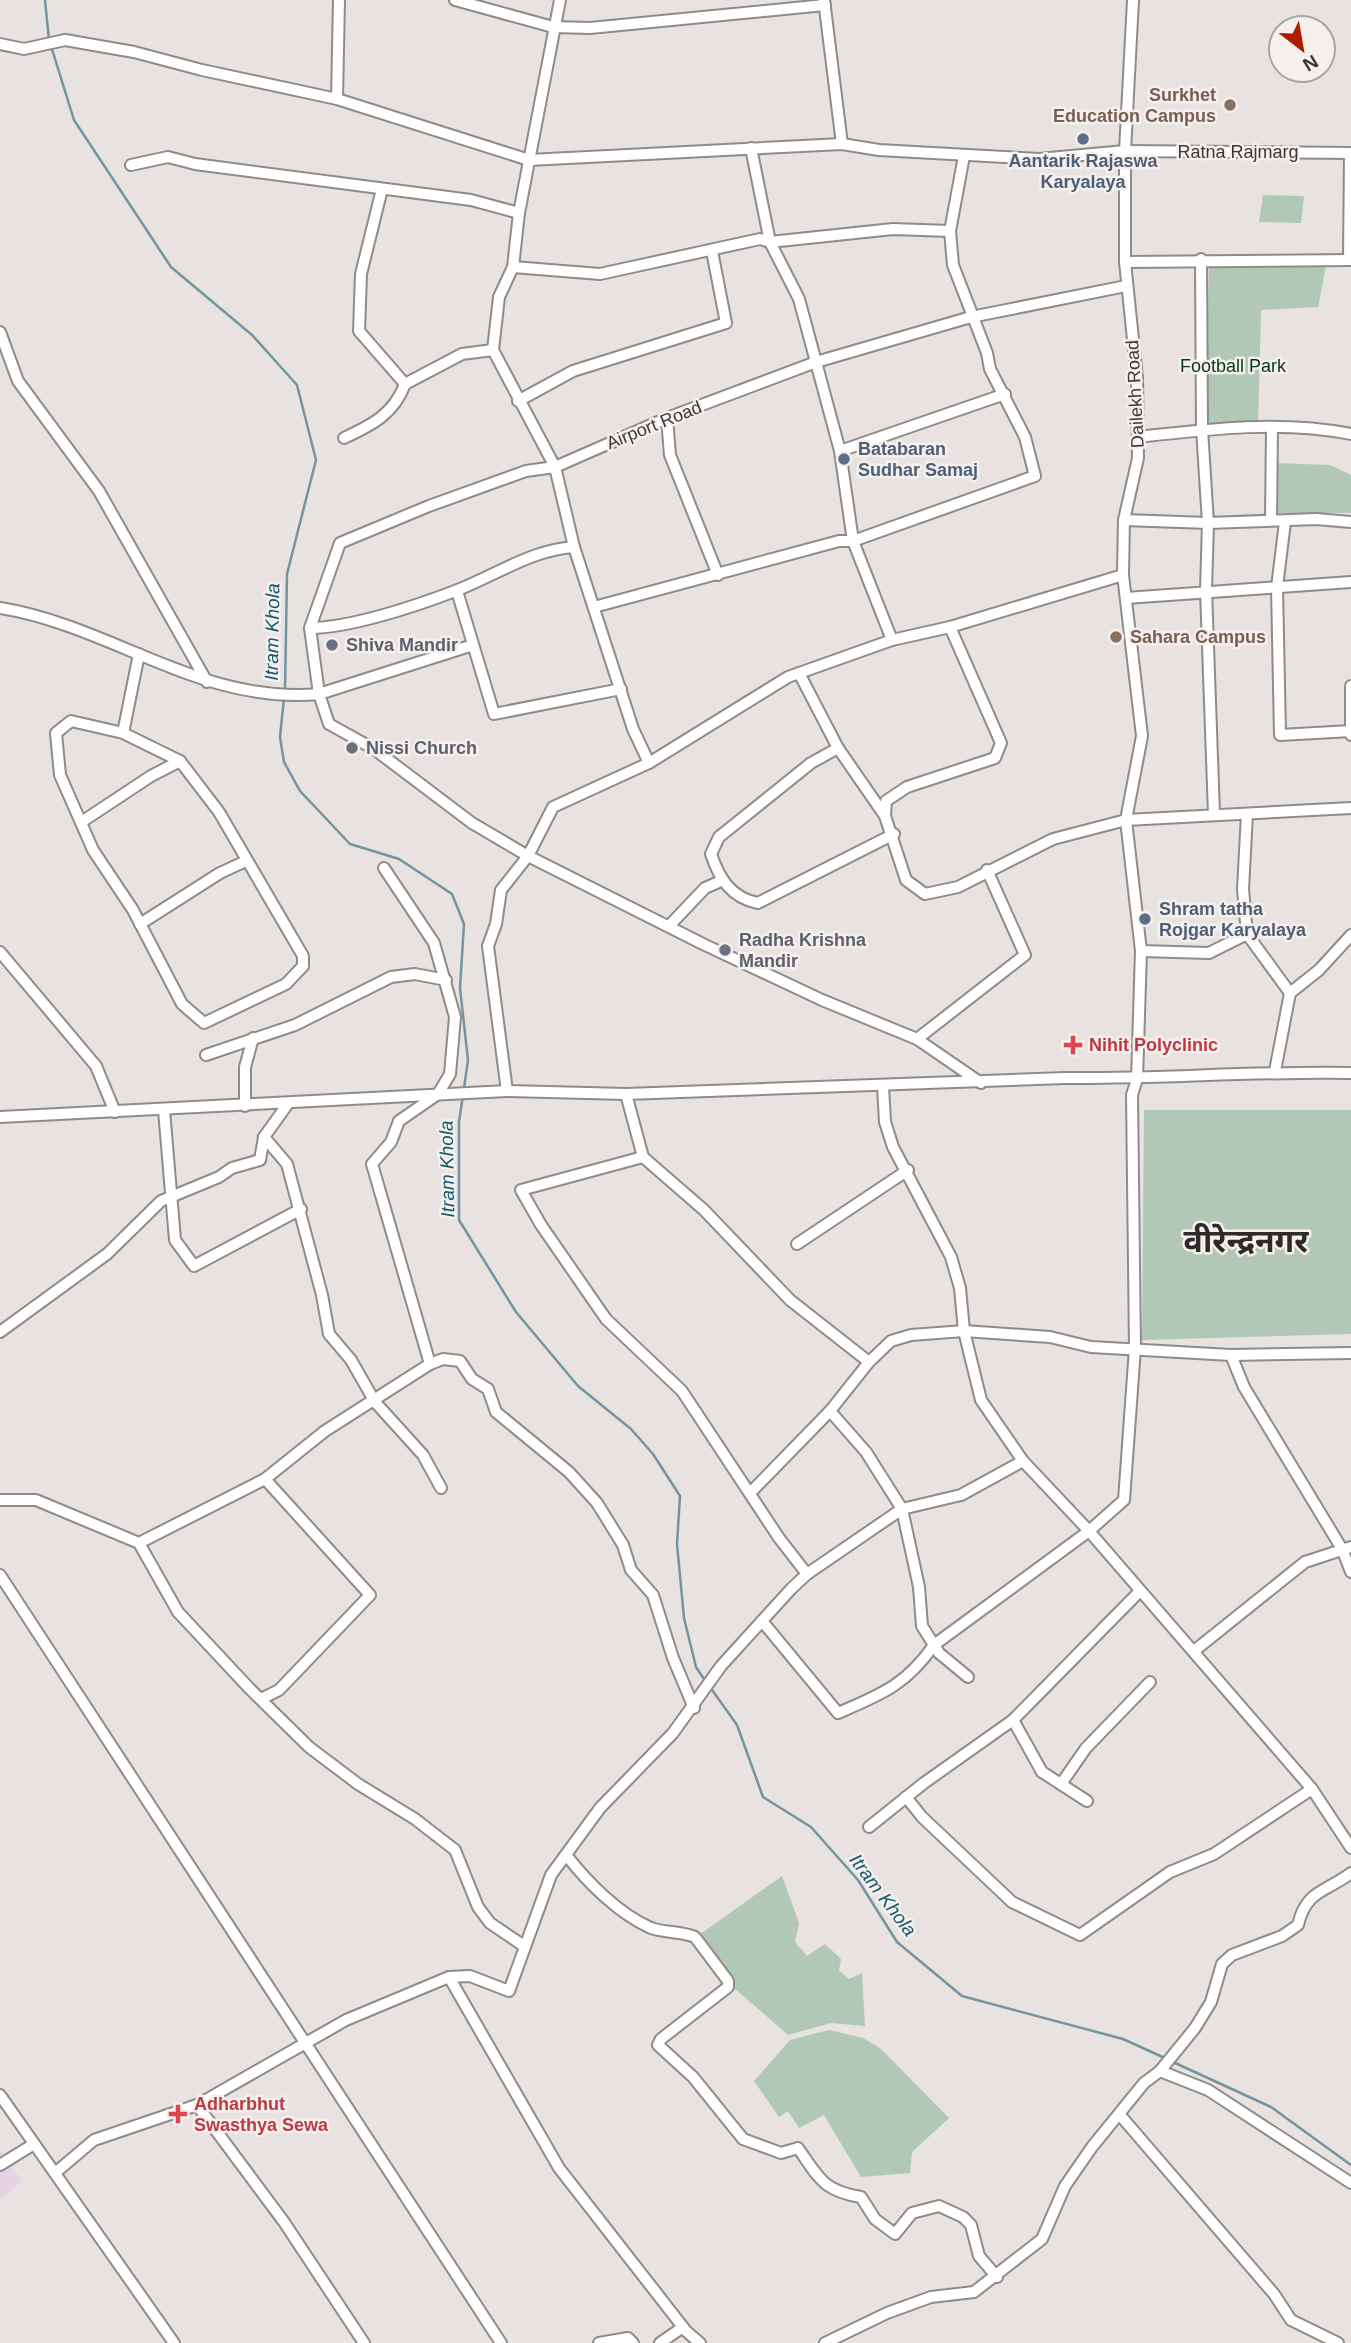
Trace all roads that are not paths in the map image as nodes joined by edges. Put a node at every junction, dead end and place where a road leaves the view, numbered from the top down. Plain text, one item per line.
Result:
1 (339, 0) edge
2 (455, 0) edge
3 (560, 0) edge
4 (1133, 0) edge
5 (824, 3) edge
6 (553, 27) junction
7 (0, 44) edge
8 (337, 99) junction
9 (842, 144) junction
10 (751, 148) junction
11 (1125, 152) junction
12 (1350, 153) edge
13 (964, 156) junction
14 (529, 160) junction
15 (131, 164) dead end
16 (382, 189) junction
17 (519, 213) junction
18 (950, 231) junction
19 (769, 242) junction
20 (712, 251) junction
21 (1201, 259) junction
22 (1350, 260) edge
23 (1125, 262) junction
24 (513, 267) junction
25 (1126, 286) junction
26 (971, 317) junction
27 (0, 332) edge
28 (493, 350) junction
29 (816, 362) junction
30 (405, 384) junction
31 (1005, 394) junction
32 (518, 401) junction
33 (667, 418) junction
34 (1272, 427) junction
35 (1202, 429) junction
36 (1351, 434) edge
37 (1138, 437) junction
38 (344, 438) dead end
39 (840, 451) junction
40 (555, 467) junction
41 (1124, 520) junction
42 (1271, 520) junction
43 (1284, 522) junction
44 (1351, 522) edge
45 (1208, 523) junction
46 (853, 541) junction
47 (574, 547) junction
48 (718, 575) junction
49 (1123, 575) junction
50 (1351, 582) edge
51 (1277, 587) junction
52 (1206, 590) junction
53 (457, 591) junction
54 (1126, 598) junction
55 (594, 607) junction
56 (0, 608) edge
57 (950, 627) junction
58 (310, 628) junction
59 (892, 640) junction
60 (473, 645) junction
61 (139, 654) junction
62 (799, 673) junction
63 (207, 682) junction
64 (1351, 686) edge
65 (621, 689) junction
66 (319, 694) junction
67 (123, 733) junction
68 (1351, 733) edge
69 (838, 748) junction
70 (180, 761) junction
71 (649, 764) junction
72 (1351, 807) edge
73 (1214, 814) junction
74 (1247, 814) junction
75 (886, 816) junction
76 (1126, 820) junction
77 (83, 821) junction
78 (894, 834) junction
79 (528, 856) junction
80 (246, 861) junction
81 (384, 868) dead end
82 (987, 870) junction
83 (721, 881) junction
84 (140, 924) junction
85 (669, 926) junction
86 (1247, 934) junction
87 (1351, 935) edge
88 (1339, 950) junction
89 (1141, 951) junction
90 (0, 952) edge
91 (1351, 958) edge
92 (446, 980) junction
93 (1290, 993) junction
94 (253, 1038) junction
95 (917, 1039) junction
96 (206, 1055) dead end
97 (1275, 1071) junction
98 (1351, 1073) edge
99 (1137, 1079) junction
100 (981, 1083) junction
101 (883, 1086) junction
102 (507, 1091) junction
103 (442, 1094) junction
104 (626, 1094) junction
105 (286, 1104) junction
106 (244, 1106) junction
107 (164, 1110) junction
108 (115, 1112) junction
109 (0, 1117) edge
110 (264, 1138) junction
111 (643, 1157) junction
112 (908, 1170) junction
113 (171, 1195) junction
114 (301, 1209) junction
115 (797, 1244) dead end
116 (0, 1332) edge
117 (964, 1332) junction
118 (1135, 1348) junction
119 (1351, 1353) edge
120 (1231, 1355) junction
121 (869, 1362) junction
122 (430, 1364) junction
123 (375, 1402) junction
124 (830, 1410) junction
125 (1023, 1461) junction
126 (265, 1479) junction
127 (440, 1488) dead end
128 (751, 1492) junction
129 (0, 1500) edge
130 (902, 1509) junction
131 (1089, 1531) junction
132 (139, 1543) junction
133 (1347, 1548) edge
134 (1351, 1572) edge
135 (807, 1574) junction
136 (0, 1575) edge
137 (1139, 1592) junction
138 (762, 1621) junction
139 (934, 1645) junction
140 (1194, 1651) junction
141 (968, 1677) dead end
142 (1150, 1682) dead end
143 (261, 1699) junction
144 (694, 1708) junction
145 (1013, 1720) junction
146 (1061, 1784) junction
147 (1312, 1789) junction
148 (906, 1797) junction
149 (1087, 1801) dead end
150 (869, 1827) dead end
151 (1351, 1848) edge
152 (567, 1856) junction
153 (1351, 1873) edge
154 (524, 1946) junction
155 (449, 1977) junction
156 (306, 2045) junction
157 (1160, 2071) junction
158 (0, 2095) edge
159 (197, 2105) junction
160 (1120, 2115) junction
161 (34, 2144) junction
162 (0, 2165) edge
163 (55, 2173) junction
164 (1351, 2183) edge
165 (997, 2277) junction
166 (683, 2327) junction
167 (174, 2343) edge
168 (364, 2343) edge
169 (501, 2343) edge
170 (600, 2343) edge
171 (633, 2343) edge
172 (660, 2343) edge
173 (700, 2343) edge
174 (825, 2343) edge
175 (1338, 2343) edge

1 - 8 street
2 - 6 street
3 - 6 street
4 - 11 street, Dailekh Road
5 - 6 street
5 - 9 street
6 - 14 street
7 - 8 street
8 - 14 street
9 - 10 street, Ratna Rajmarg
9 - 13 street, Ratna Rajmarg
10 - 14 street, Ratna Rajmarg
10 - 19 street
11 - 12 street, Ratna Rajmarg
11 - 13 street, Ratna Rajmarg
11 - 23 street, Dailekh Road
12 - 22 street
13 - 18 street
14 - 17 street
15 - 16 street
16 - 17 street
16 - 30 street
17 - 24 street
18 - 19 street
18 - 26 street
19 - 20 street
19 - 29 street
20 - 24 street
20 - 32 street
21 - 22 street
21 - 23 street
21 - 35 street
23 - 25 street, Dailekh Road
24 - 28 street
25 - 26 street, Airport Road
25 - 37 street, Dailekh Road
26 - 29 street, Airport Road
26 - 31 street
27 - 63 street
28 - 30 street
28 - 32 street
29 - 33 street, Airport Road
29 - 39 street
30 - 38 street
31 - 39 street
31 - 46 street
32 - 40 street
33 - 40 street, Airport Road
33 - 48 street
34 - 35 street
34 - 36 street
34 - 42 street
35 - 37 street
35 - 45 street
37 - 41 street, Dailekh Road
39 - 46 street
40 - 47 street
40 - 58 street, Airport Road
41 - 45 street
41 - 49 street, Dailekh Road
42 - 43 street
42 - 45 street
43 - 44 street
43 - 51 street
45 - 52 street
46 - 48 street
46 - 59 street
47 - 53 street
47 - 55 street
48 - 55 street
49 - 54 street, Dailekh Road
49 - 57 street
50 - 51 street
51 - 52 street
51 - 68 street
52 - 54 street
52 - 73 street
53 - 58 street
53 - 60 street
54 - 76 street, Dailekh Road
55 - 65 street
56 - 61 street
57 - 59 street
57 - 75 street
58 - 66 street, Airport Road
59 - 62 street
60 - 65 street
60 - 66 street
61 - 63 street
61 - 67 street
62 - 69 street
62 - 71 street
63 - 66 street
64 - 68 street
65 - 71 street
66 - 79 street, Airport Road
67 - 70 street
67 - 77 street
69 - 75 street
69 - 83 street
70 - 77 street
70 - 80 street
71 - 79 street
72 - 74 street
73 - 74 street
73 - 76 street
74 - 86 street
75 - 78 street
76 - 82 street
76 - 89 street, Dailekh Road
77 - 84 street
78 - 82 street
78 - 83 street
79 - 85 street, Airport Road
79 - 102 street
80 - 84 street
80 - 84 street
81 - 92 street
82 - 95 street
83 - 85 street
85 - 95 street, Airport Road
86 - 89 street
86 - 93 street
87 - 88 street
88 - 91 street
88 - 93 street
89 - 99 street, Dailekh Road
90 - 108 street
92 - 94 street
92 - 103 street
93 - 97 street
94 - 96 street
94 - 106 street
95 - 100 street, Airport Road
97 - 98 street
97 - 99 street
99 - 100 street
99 - 118 street, Dailekh Road
100 - 101 street
101 - 104 street
101 - 112 street
102 - 103 street
102 - 104 street
103 - 105 street
103 - 122 street
104 - 111 street
105 - 106 street
105 - 110 street
106 - 107 street
107 - 108 street
107 - 113 street
108 - 109 street
110 - 113 street
110 - 114 street
111 - 121 street
111 - 128 street
112 - 115 street
112 - 117 street
113 - 114 street
113 - 116 street
114 - 123 street
117 - 118 street
117 - 121 street
117 - 125 street
118 - 120 street
118 - 131 street, Dailekh Road
119 - 120 street
120 - 133 street
121 - 124 street
122 - 123 street
122 - 144 street
123 - 126 street
123 - 127 street
124 - 128 street
124 - 130 street
125 - 130 street
125 - 131 street
126 - 132 street
126 - 143 street
128 - 135 street
129 - 132 street
130 - 135 street
130 - 139 street
131 - 137 street
131 - 139 street, Dailekh Road
132 - 143 street
133 - 134 street
133 - 140 street
135 - 138 street
136 - 156 street
137 - 140 street
137 - 145 street
138 - 139 street, Dailekh Road
138 - 144 street
139 - 141 street
140 - 147 street
142 - 146 street
143 - 154 street
144 - 152 street
145 - 146 street
145 - 148 street
146 - 149 street
147 - 148 street
147 - 151 street
148 - 150 street
152 - 154 street
152 - 165 street
153 - 157 street
154 - 155 street
155 - 156 street
155 - 166 street
156 - 159 street
156 - 169 street
157 - 160 street
157 - 164 street
158 - 161 street
159 - 163 street
159 - 168 street
160 - 165 street
160 - 175 street
161 - 162 street
161 - 163 street
163 - 167 street
165 - 174 street
166 - 172 street
166 - 173 street
170 - 171 street

